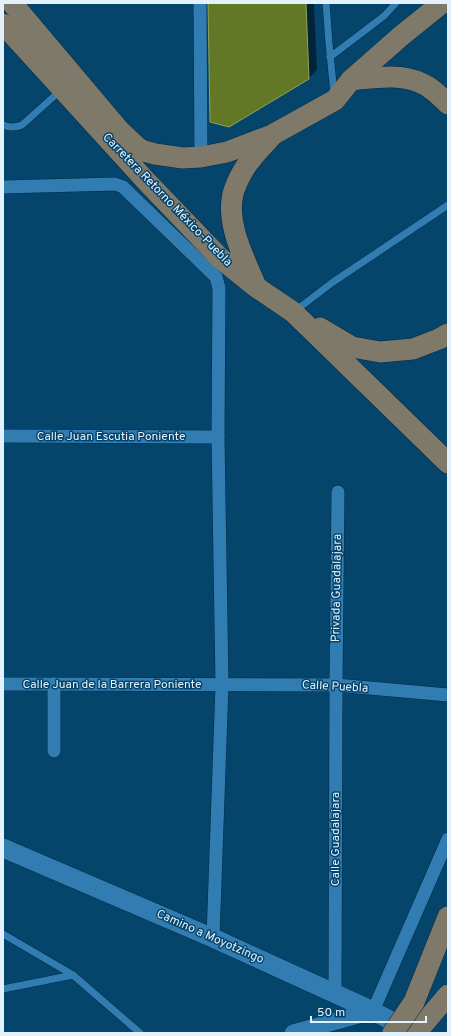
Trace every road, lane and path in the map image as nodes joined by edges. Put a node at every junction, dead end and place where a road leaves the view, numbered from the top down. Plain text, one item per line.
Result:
1 (12, 3) edge
2 (200, 3) edge
3 (326, 3) edge
4 (396, 3) edge
5 (442, 3) edge
6 (3, 24) edge
7 (330, 57) junction
8 (351, 80) junction
9 (62, 90) junction
10 (335, 100) junction
11 (448, 104) edge
12 (3, 125) edge
13 (272, 136) junction
14 (202, 157) junction
15 (3, 187) edge
16 (448, 205) edge
17 (256, 287) junction
18 (293, 312) junction
19 (448, 334) edge
20 (3, 436) edge
21 (218, 437) junction
22 (448, 463) edge
23 (338, 492) dead end
24 (3, 684) edge
25 (54, 684) junction
26 (222, 685) junction
27 (336, 685) junction
28 (448, 695) edge
29 (54, 751) dead end
30 (448, 839) edge
31 (3, 848) edge
32 (448, 917) edge
33 (3, 934) edge
34 (214, 938) junction
35 (73, 975) junction
36 (3, 989) edge
37 (335, 993) junction
38 (445, 999) edge
39 (373, 1011) junction
40 (140, 1033) edge
41 (293, 1033) edge
42 (392, 1033) edge
43 (415, 1033) edge

1 - 14 main road, Carretera Retorno México-Puebla
2 - 14 street
3 - 7 lane
4 - 7 lane
5 - 8 main road, Carretera Retorno México-Puebla
6 - 9 main road, Carretera Retorno México-Puebla
7 - 10 lane
8 - 10 main road, Carretera Retorno México-Puebla
8 - 11 main road
9 - 12 lane
9 - 17 main road, Carretera Retorno México-Puebla
10 - 13 main road, Carretera Retorno México-Puebla
13 - 14 main road, Carretera Retorno México-Puebla
13 - 17 main road
15 - 21 street
16 - 18 lane
17 - 18 main road, Carretera Retorno México-Puebla
18 - 19 main road
18 - 22 main road, Carretera Retorno México-Puebla
20 - 21 street, Calle Juan Escutia Poniente
21 - 26 street
23 - 27 street, Privada Guadalajara
24 - 25 street, Calle Juan de la Barrera Poniente
25 - 26 street, Calle Juan de la Barrera Poniente
25 - 29 street
26 - 27 street, Calle Puebla
26 - 34 street
27 - 28 street, Calle Puebla
27 - 37 street, Calle Guadalajara
30 - 39 street
31 - 34 main road, Camino a Moyotzingo
32 - 42 main road, bridge
33 - 35 lane
34 - 37 main road, Camino a Moyotzingo
35 - 36 lane
35 - 40 lane
37 - 39 main road, Camino a Moyotzingo
38 - 43 main road
39 - 41 street
39 - 43 main road, Camino a Moyotzingo

